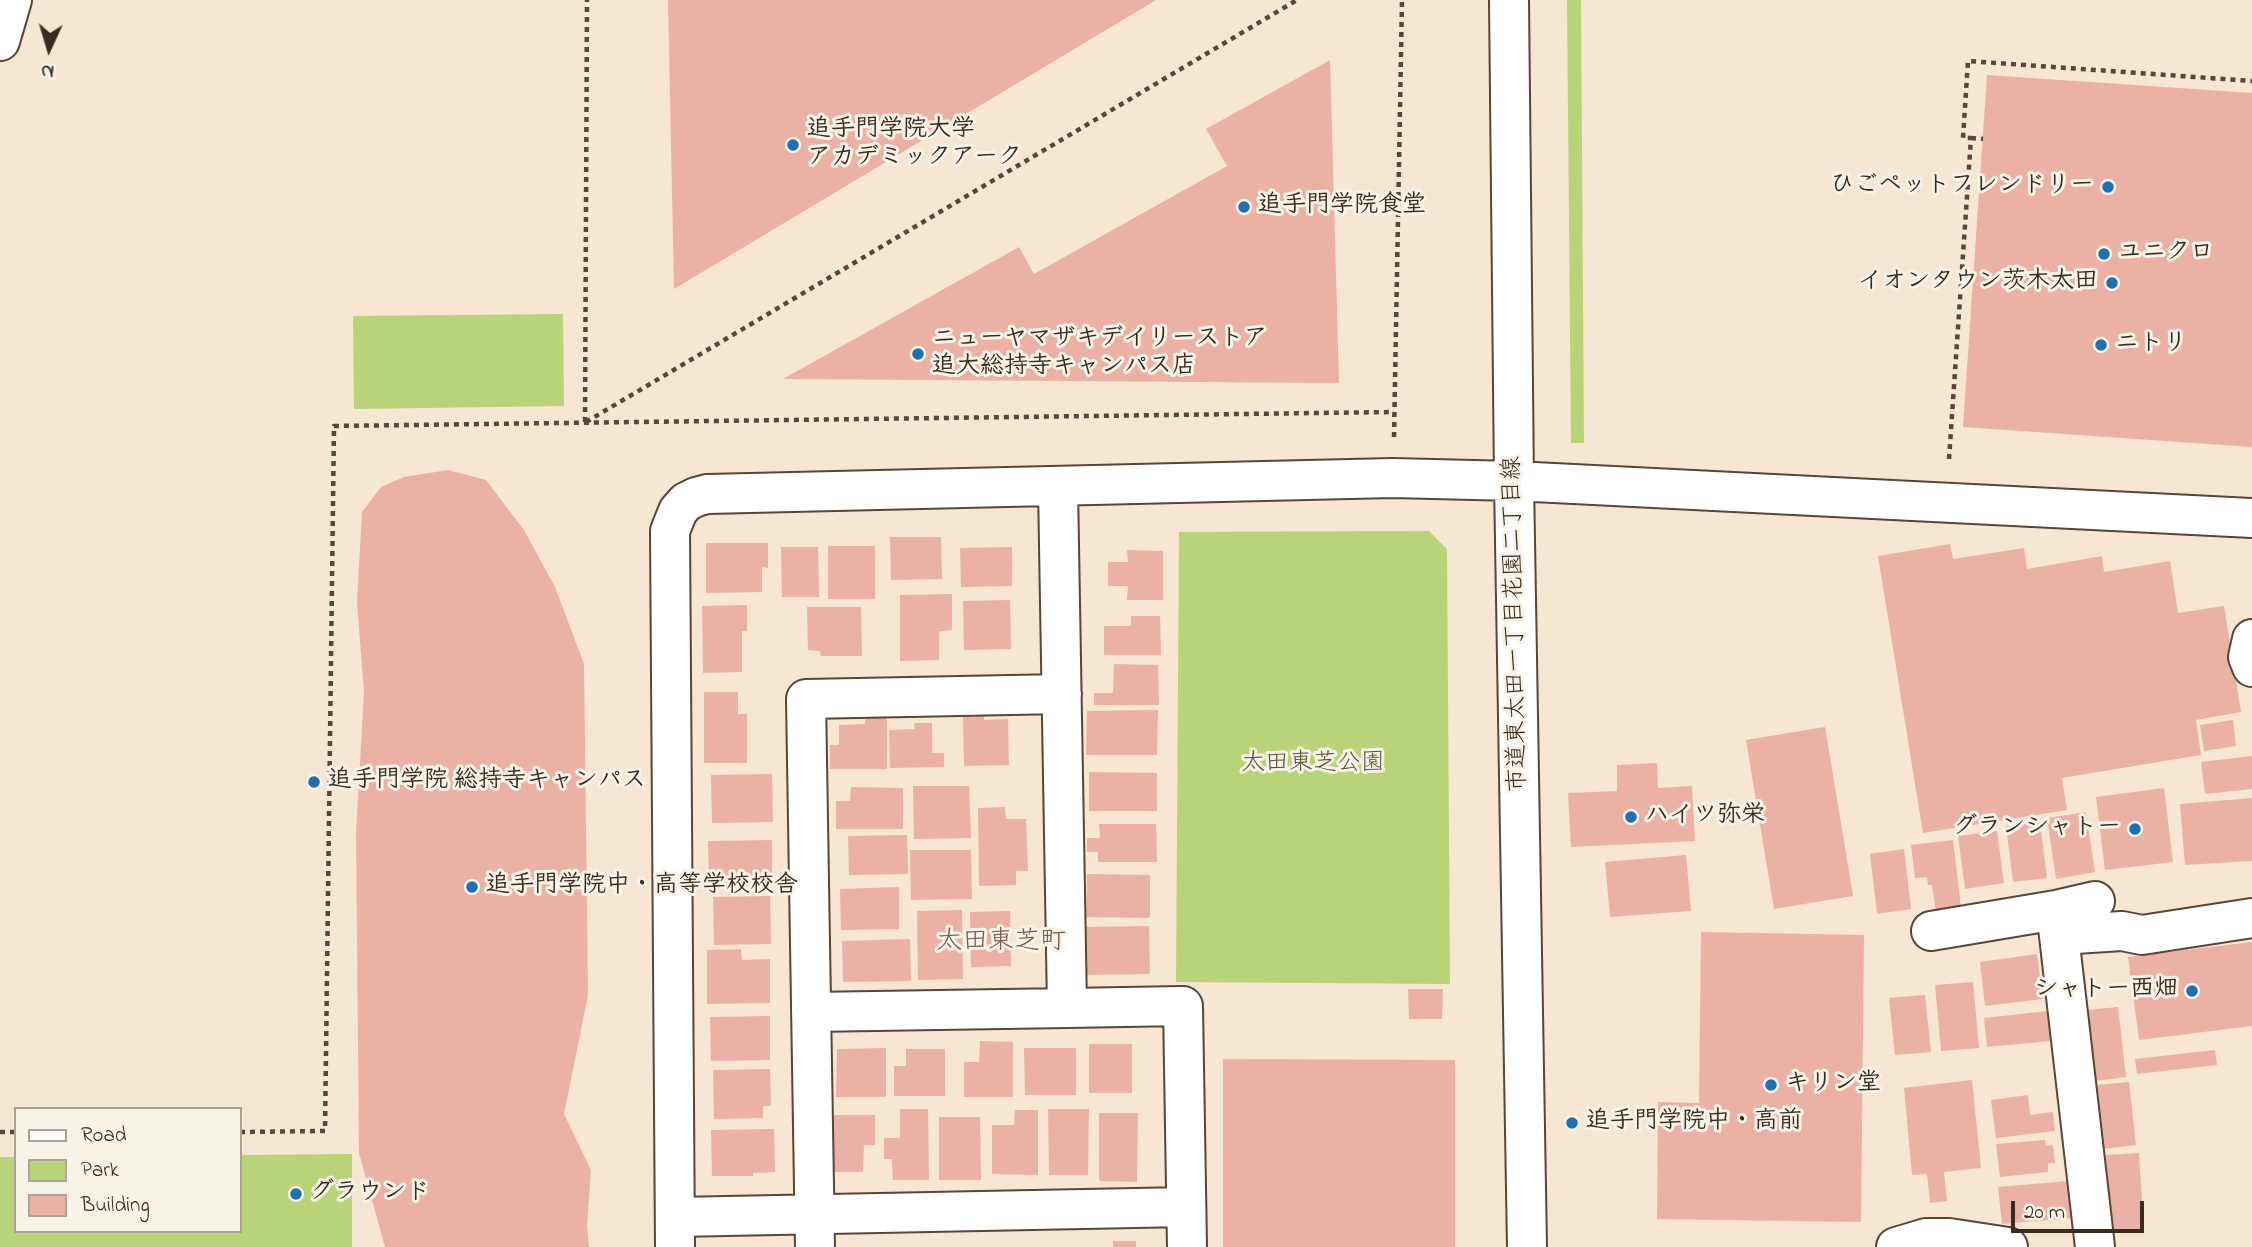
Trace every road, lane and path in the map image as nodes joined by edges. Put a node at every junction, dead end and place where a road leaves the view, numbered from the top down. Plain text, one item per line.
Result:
1 (12, 0) edge
2 (587, 0) edge
3 (1297, 0) edge
4 (1402, 0) edge
5 (1509, 0) edge
6 (0, 41) edge
7 (2252, 81) edge
8 (1971, 138) junction
9 (1983, 139) dead end
10 (1394, 412) junction
11 (585, 423) junction
12 (1949, 461) dead end
13 (1393, 478) junction
14 (1514, 481) junction
15 (1058, 487) junction
16 (2252, 518) edge
17 (2252, 639) edge
18 (2252, 667) edge
19 (1062, 694) junction
20 (2095, 901) dead end
21 (2252, 918) edge
22 (2057, 923) junction
23 (1931, 931) dead end
24 (1067, 1008) junction
25 (811, 1012) junction
26 (242, 1132) edge
27 (1186, 1207) junction
28 (815, 1231) edge
29 (675, 1232) edge
30 (1186, 1247) edge
31 (1527, 1247) edge
32 (1896, 1247) edge
33 (2008, 1247) edge
34 (2095, 1247) edge

1 - 6 street
2 - 11 path
3 - 11 path
4 - 10 path
5 - 14 street, 市道東太田一丁目花園二丁目線
7 - 8 path
8 - 9 path
8 - 12 path
10 - 11 path
10 - 13 path
11 - 26 path
13 - 14 street
13 - 15 street
14 - 16 street
14 - 31 street, 市道東太田一丁目花園二丁目線
15 - 19 street
15 - 29 street
17 - 18 street
19 - 24 street
19 - 25 street
20 - 22 street
21 - 22 street
22 - 23 street
22 - 34 street
24 - 25 street
24 - 27 street
25 - 28 street
27 - 28 street
27 - 30 street
28 - 29 street
32 - 33 street

